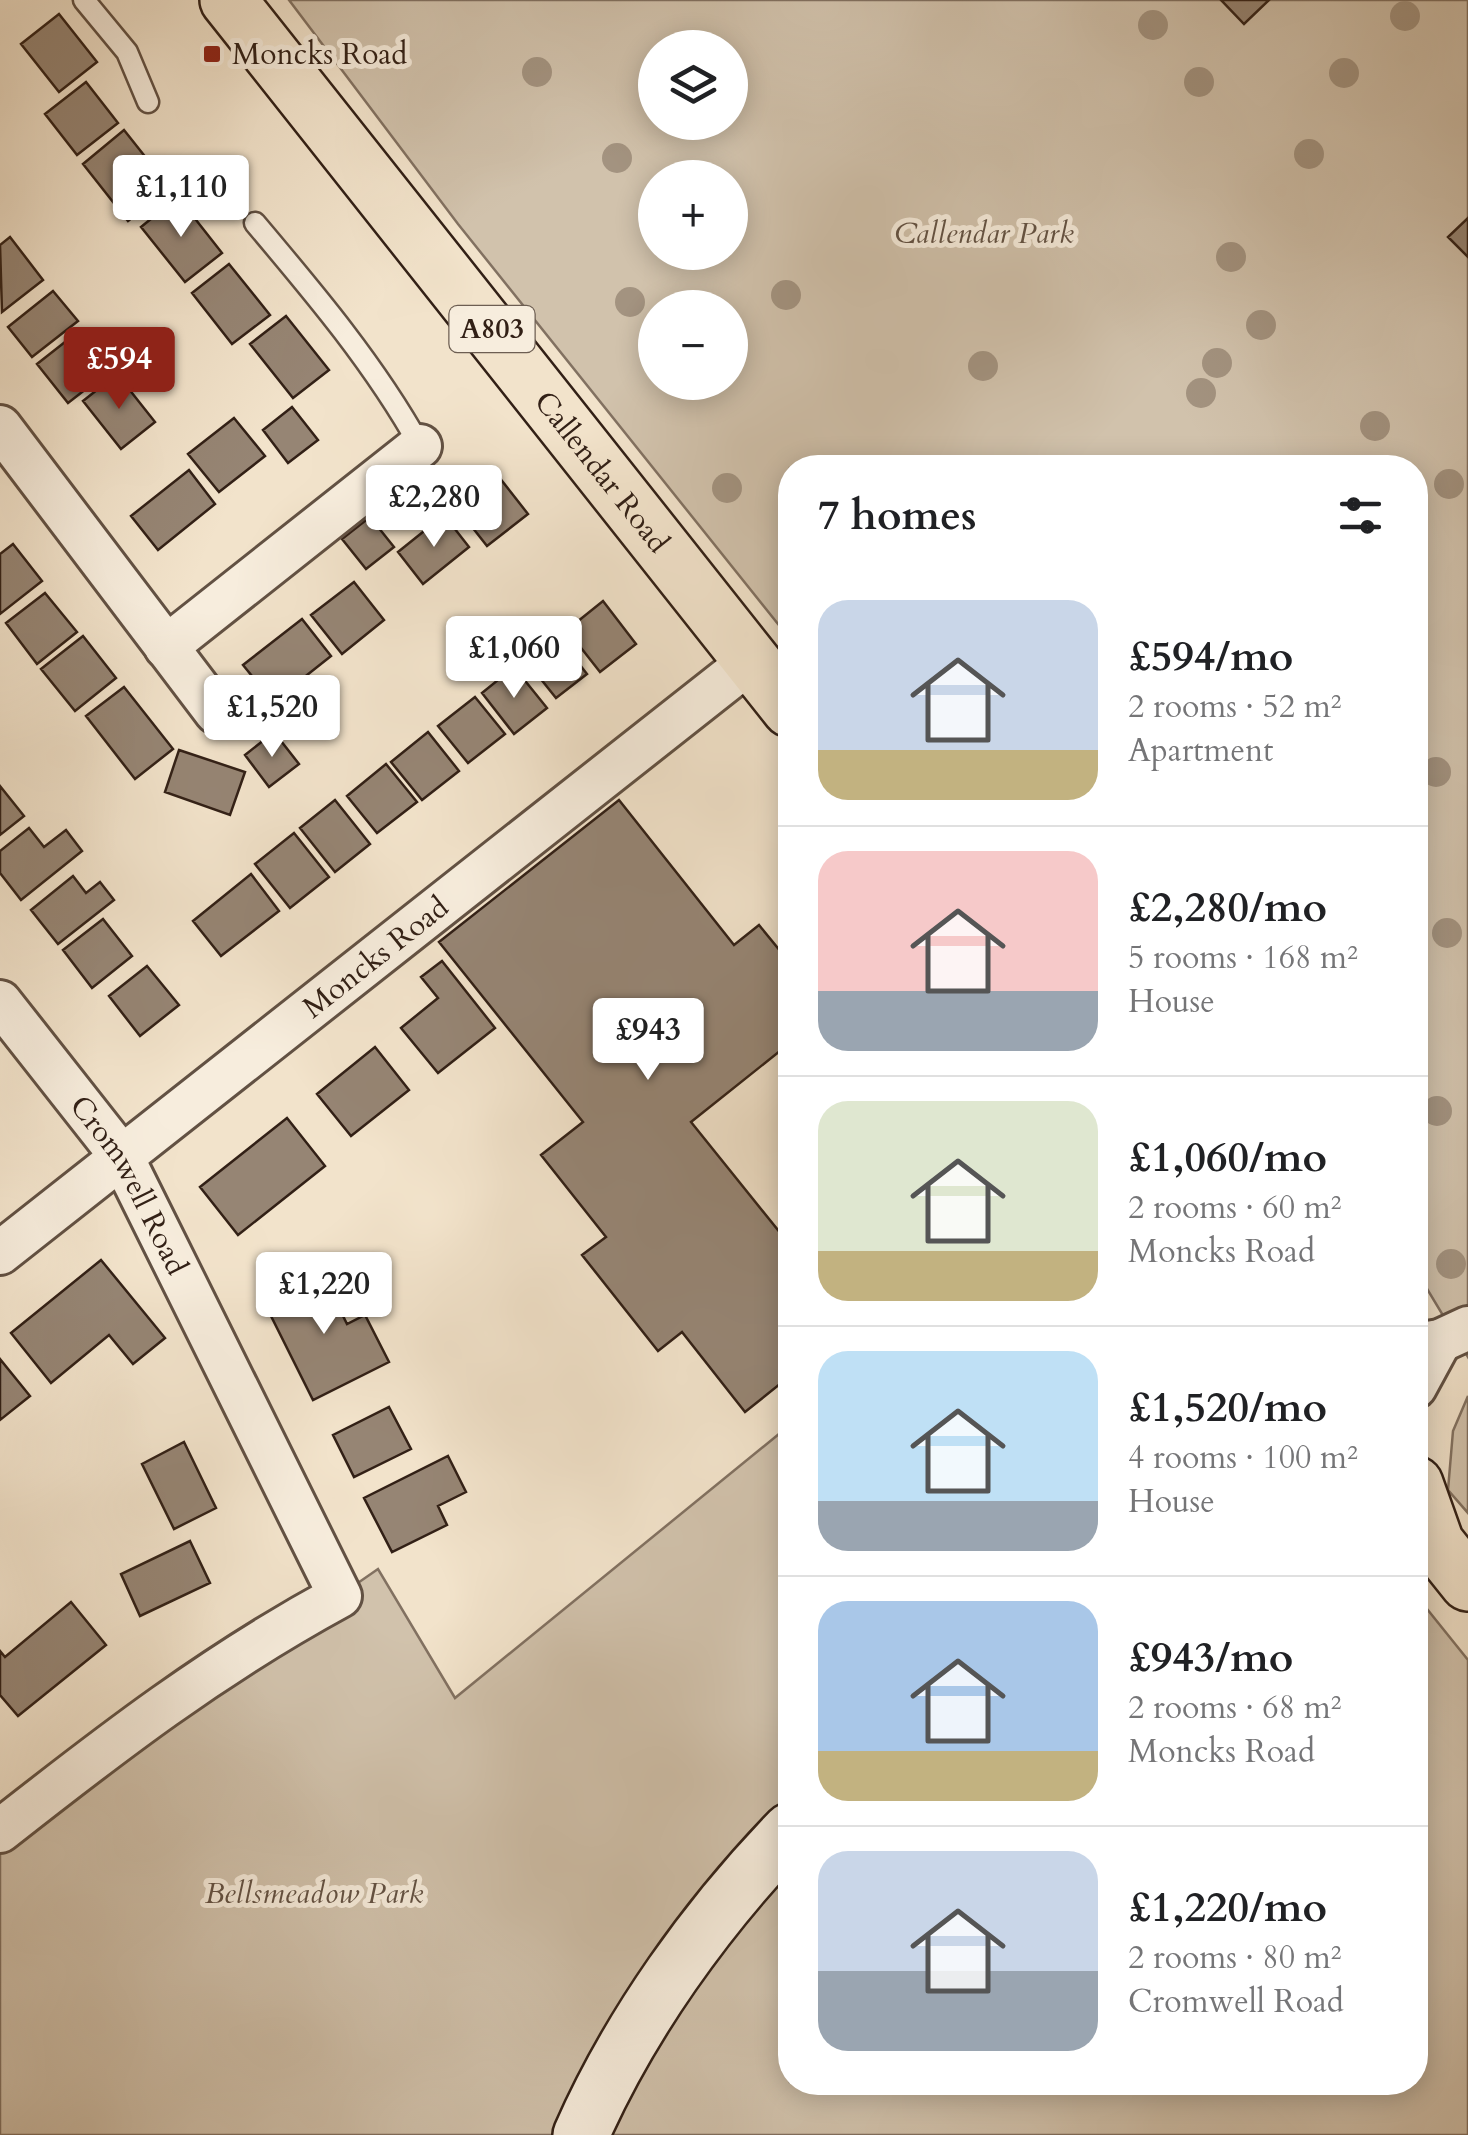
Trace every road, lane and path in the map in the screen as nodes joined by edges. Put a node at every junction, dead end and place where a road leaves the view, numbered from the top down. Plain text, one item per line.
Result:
1 (84, 0) edge
2 (228, 0) edge
3 (148, 102) dead end
4 (255, 223) dead end
5 (0, 427) edge
6 (420, 446) joint
7 (166, 646) junction
8 (752, 660) junction
9 (778, 693) edge
10 (216, 712) dead end
11 (0, 1002) edge
12 (122, 1157) junction
13 (0, 1254) edge
14 (1441, 1338) edge
15 (1428, 1362) edge
16 (1428, 1520) edge
17 (1440, 1553) edge
18 (0, 1831) edge
19 (778, 1843) edge
20 (581, 2135) edge

1 - 3 lane
2 - 8 main road, Callendar Road / A803
4 - 6 lane
5 - 7 street
6 - 7 street
7 - 10 street
8 - 9 main road, Callendar Road / A803
8 - 12 street, Moncks Road
11 - 12 street, Cromwell Road
12 - 13 street, Moncks Road
12 - 18 street, Cromwell Road
14 - 15 street
16 - 17 main road
19 - 20 main road

